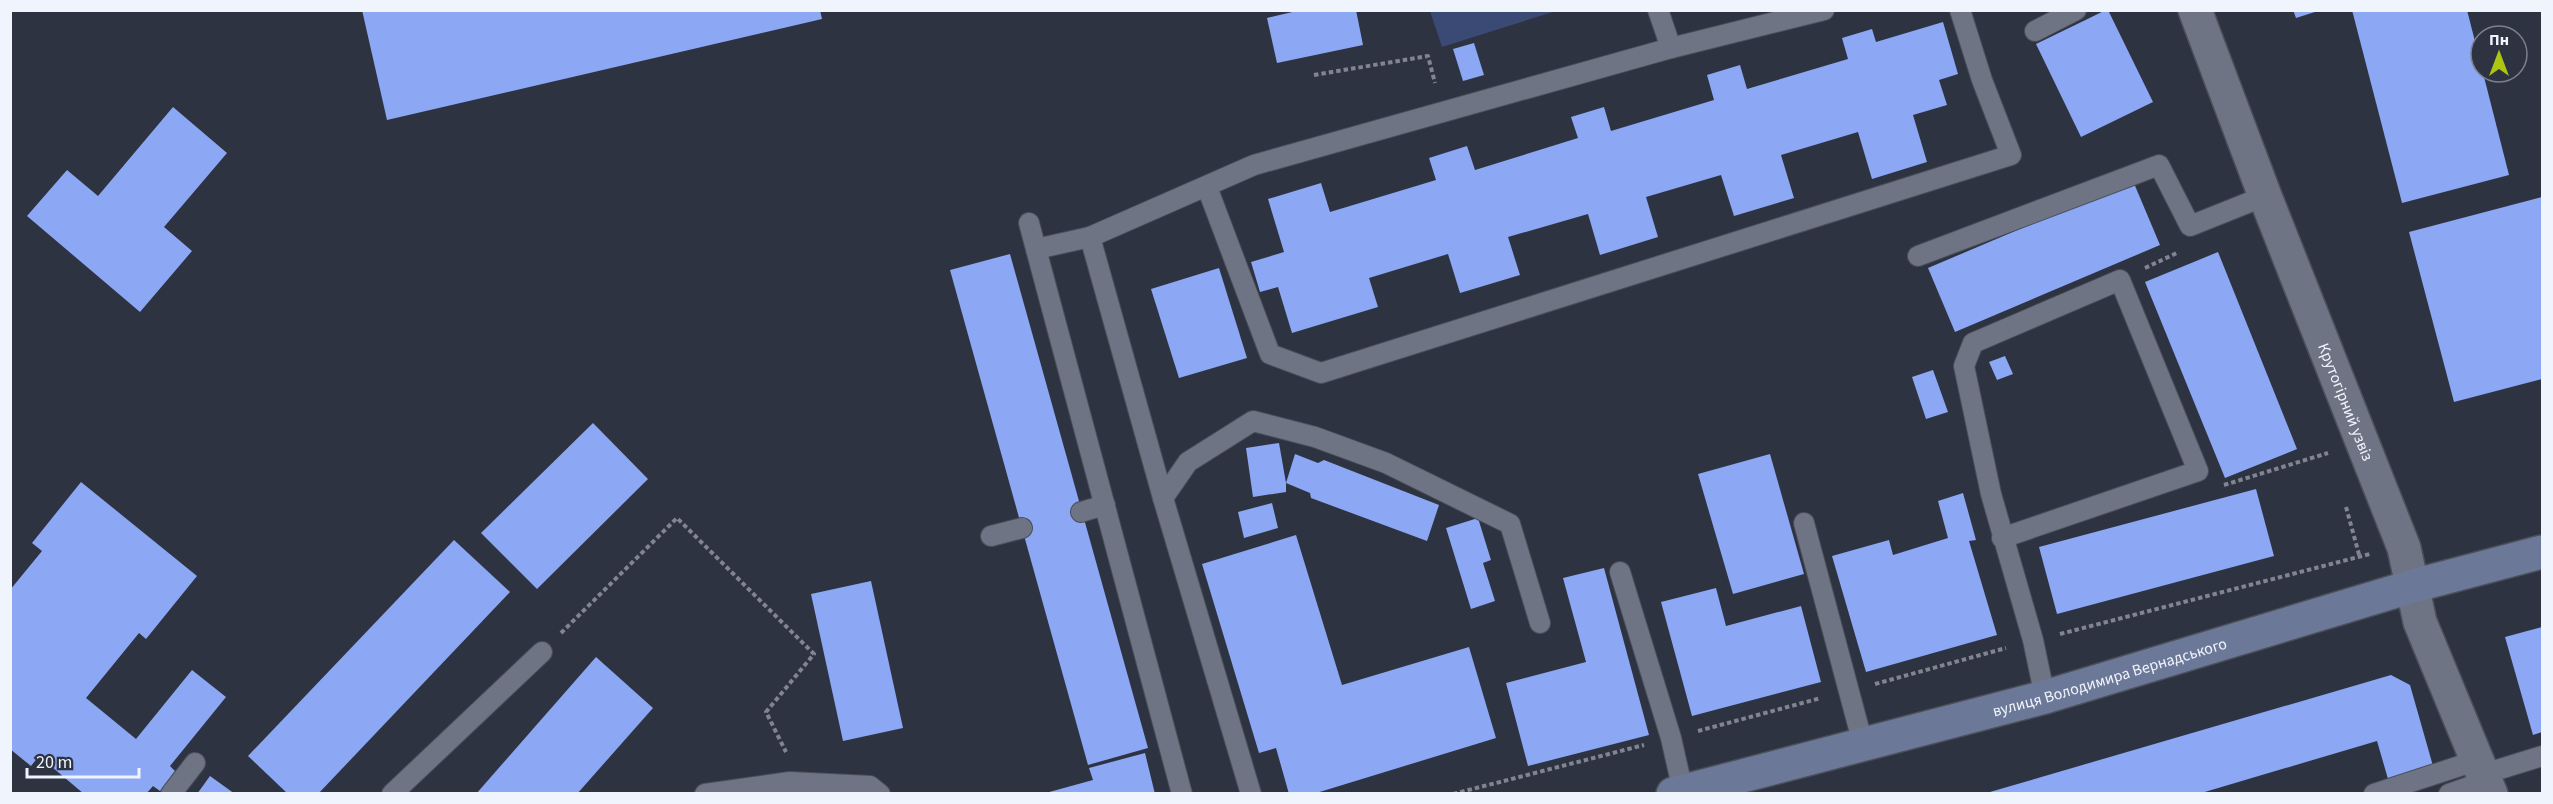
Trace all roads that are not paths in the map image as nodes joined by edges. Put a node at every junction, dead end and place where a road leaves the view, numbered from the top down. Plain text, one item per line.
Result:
1 (1658, 10) edge
2 (1824, 10) edge
3 (1959, 10) edge
4 (2076, 10) edge
5 (2195, 10) edge
6 (2035, 31) dead end
7 (1671, 48) junction
8 (1207, 187) junction
9 (2265, 196) junction
10 (1029, 223) dead end
11 (1090, 237) junction
12 (1036, 249) junction
13 (1918, 255) dead end
14 (1163, 498) junction
15 (1105, 505) junction
16 (1081, 512) dead end
17 (1804, 523) dead end
18 (1022, 528) dead end
19 (992, 536) dead end
20 (2002, 538) junction
21 (2542, 552) edge
22 (1620, 572) dead end
23 (2413, 586) junction
24 (1540, 623) dead end
25 (542, 652) road end
26 (2045, 697) junction
27 (1863, 744) junction
28 (2542, 756) edge
29 (195, 763) dead end
30 (2485, 777) edge
31 (1678, 792) edge
32 (171, 794) edge
33 (392, 794) edge
34 (705, 794) edge
35 (880, 794) edge
36 (1182, 794) edge
37 (1251, 794) edge
38 (2374, 794) edge
39 (2450, 794) edge

1 - 7 lane
2 - 7 lane
3 - 8 lane
4 - 6 lane
5 - 9 street, Крутогірний узвіз
7 - 8 lane
8 - 11 lane
9 - 13 lane
9 - 23 street, Крутогірний узвіз
10 - 12 lane
11 - 12 lane
11 - 14 lane
12 - 15 lane
14 - 24 lane
14 - 37 lane
15 - 16 lane
15 - 36 lane
17 - 27 lane
18 - 19 lane
20 - 20 lane
20 - 26 lane
21 - 23 street, вулиця Володимира Вернадського
22 - 31 lane
23 - 26 street, вулиця Володимира Вернадського
23 - 30 street, Крутогірний узвіз
25 - 33 lane
26 - 27 street, вулиця Володимира Вернадського
27 - 31 street, вулиця Володимира Вернадського
28 - 30 lane
29 - 32 lane
30 - 38 lane
30 - 39 lane
34 - 35 lane

